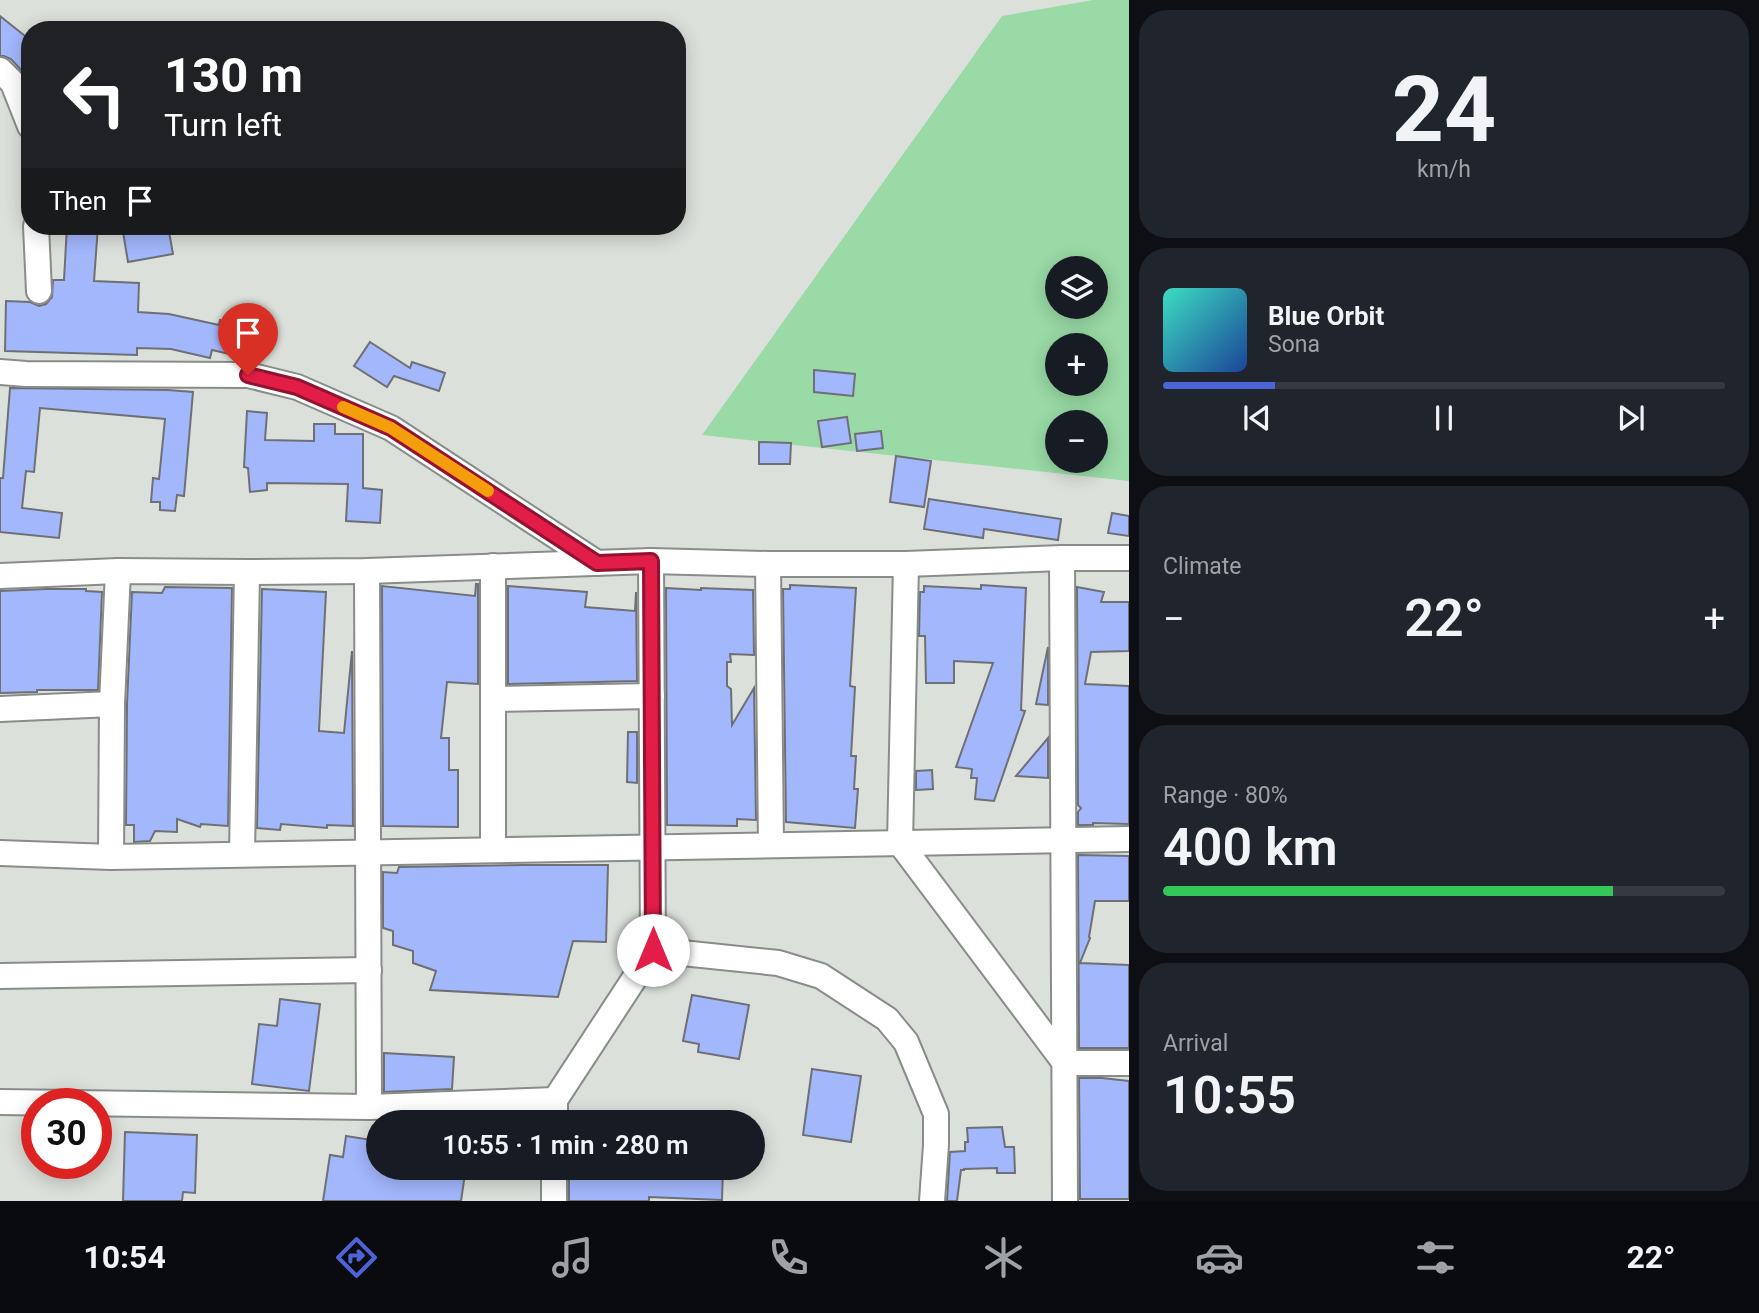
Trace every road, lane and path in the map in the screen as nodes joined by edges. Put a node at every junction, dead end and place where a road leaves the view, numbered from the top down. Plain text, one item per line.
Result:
1 (0, 70) edge
2 (21, 103) edge
3 (36, 235) edge
4 (39, 290) dead end
5 (0, 372) edge
6 (1062, 558) junction
7 (1129, 558) edge
8 (651, 561) junction
9 (597, 563) junction
10 (768, 564) junction
11 (906, 564) junction
12 (493, 566) junction
13 (367, 570) junction
14 (118, 571) junction
15 (247, 572) junction
16 (0, 576) edge
17 (652, 696) junction
18 (493, 699) junction
19 (112, 704) junction
20 (0, 709) edge
21 (1129, 839) edge
22 (1063, 840) junction
23 (900, 843) junction
24 (771, 845) junction
25 (652, 847) junction
26 (493, 850) junction
27 (369, 852) junction
28 (0, 853) edge
29 (242, 854) junction
30 (111, 857) junction
31 (653, 950) junction
32 (369, 970) junction
33 (0, 976) edge
34 (1065, 1063) junction
35 (1129, 1063) edge
36 (0, 1102) edge
37 (369, 1108) junction
38 (493, 1110) edge
39 (556, 1110) edge
40 (554, 1180) edge
41 (554, 1201) edge
42 (932, 1201) edge
43 (1065, 1201) edge

1 - 2 street
3 - 4 street
5 - 9 street
6 - 7 street
6 - 11 street
6 - 22 street
8 - 9 street
8 - 10 street
8 - 17 street
9 - 12 street
10 - 11 street
10 - 24 street
11 - 23 street
12 - 13 street
12 - 18 street
13 - 15 street
13 - 27 street
14 - 15 street
14 - 16 street
14 - 19 street
15 - 29 street
17 - 18 street
17 - 25 street
18 - 26 street
19 - 20 street
19 - 30 street
21 - 22 street
22 - 23 street
22 - 34 street
23 - 24 street
23 - 34 street
24 - 25 street
25 - 26 street
25 - 31 street
26 - 27 street
27 - 29 street
27 - 32 street
28 - 30 street
29 - 30 street
31 - 39 street
31 - 42 street
32 - 33 street
32 - 37 street
34 - 35 street
34 - 43 street
36 - 37 street
37 - 38 street
40 - 41 street

